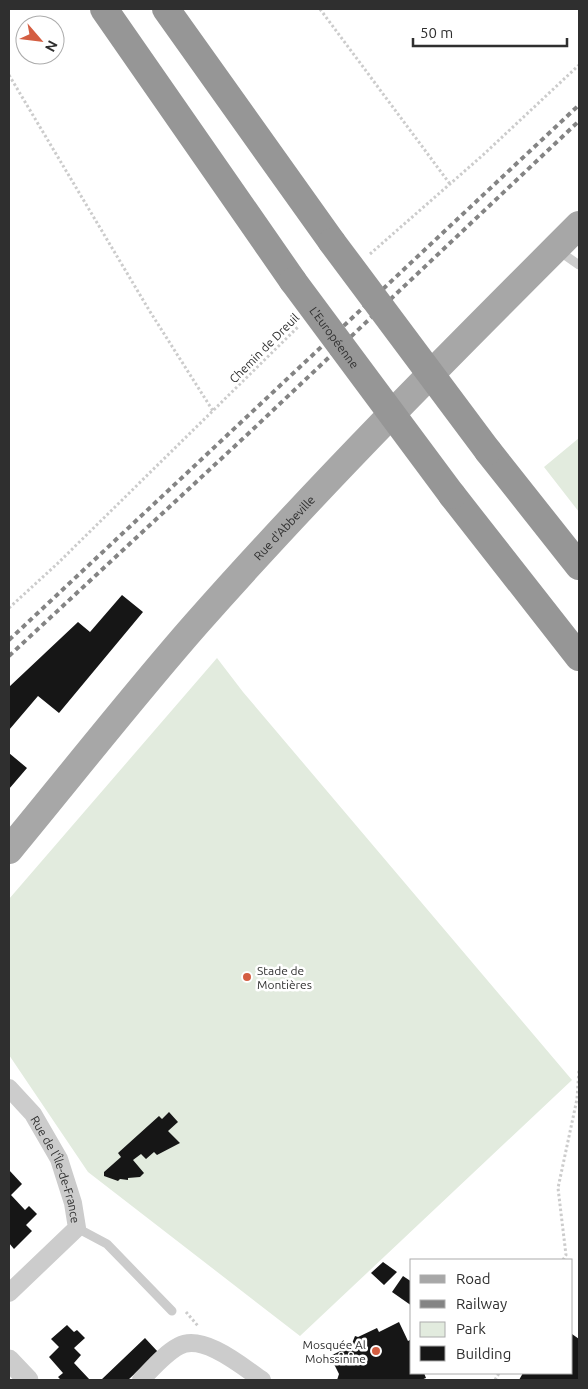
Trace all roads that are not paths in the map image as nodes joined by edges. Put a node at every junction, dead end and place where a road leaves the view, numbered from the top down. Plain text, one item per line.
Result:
1 (104, 9) edge
2 (166, 9) edge
3 (579, 225) edge
4 (556, 249) junction
5 (579, 265) edge
6 (579, 566) edge
7 (579, 657) edge
8 (9, 850) edge
9 (9, 1088) edge
10 (77, 1228) junction
11 (9, 1293) edge
12 (172, 1311) dead end
13 (9, 1360) edge
14 (28, 1380) edge
15 (141, 1380) edge
16 (262, 1380) edge

1 - 7 highway, L'Européenne, bridge
2 - 6 highway, bridge
3 - 4 main road, Rue d'Abbeville
4 - 5 lane
4 - 8 main road, Rue d'Abbeville
9 - 10 street, Rue de l'Île-de-France
10 - 11 street, Rue de l'Île-de-France
10 - 12 lane
13 - 14 street
15 - 16 street

